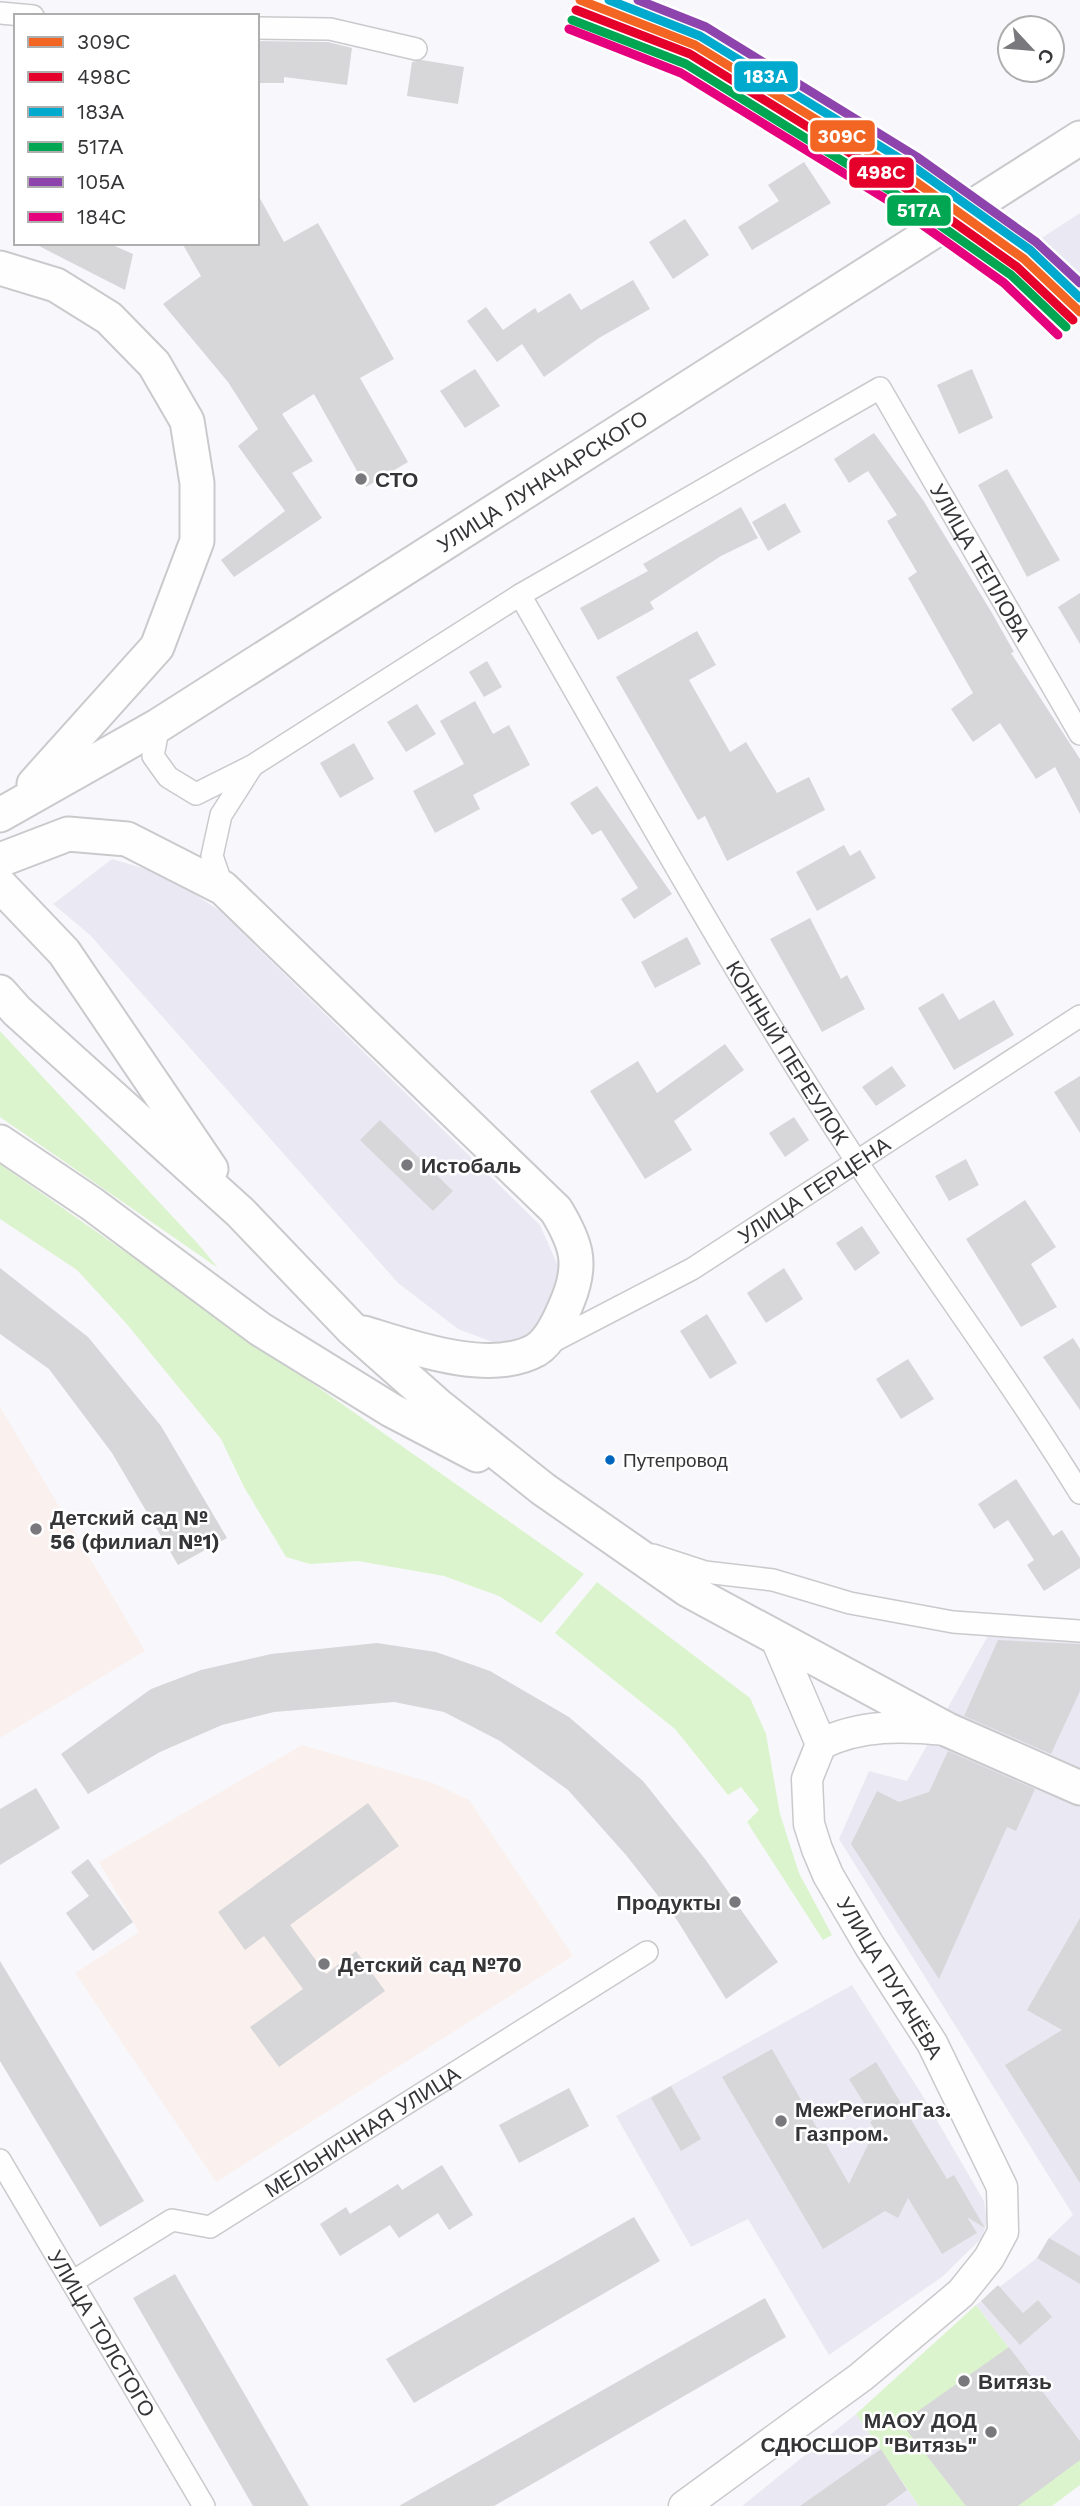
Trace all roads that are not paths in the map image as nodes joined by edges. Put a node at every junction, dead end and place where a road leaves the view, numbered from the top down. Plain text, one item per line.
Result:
1 (259, 28) edge
2 (416, 49) dead end
3 (1080, 138) edge
4 (0, 268) edge
5 (520, 596) junction
6 (159, 725) junction
7 (1080, 734) edge
8 (252, 766) junction
9 (6, 811) edge
10 (0, 860) edge
11 (0, 885) edge
12 (223, 888) junction
13 (9, 1002) edge
14 (1080, 1016) edge
15 (0, 1142) edge
16 (857, 1162) junction
17 (240, 1212) junction
18 (353, 1329) junction
19 (537, 1350) junction
20 (543, 1489) junction
21 (1080, 1493) edge
22 (620, 1543) junction
23 (1080, 1631) edge
24 (776, 1639) junction
25 (948, 1730) junction
26 (821, 1744) junction
27 (1080, 1788) edge
28 (647, 1952) dead end
29 (0, 2160) edge
30 (72, 2282) junction
31 (204, 2506) edge
32 (684, 2506) edge

1 - 2 street
3 - 6 main road, УЛИЦА ЛУНАЧАРСКОГО
4 - 9 main road
5 - 7 street, УЛИЦА ТЕПЛОВА
5 - 8 street
5 - 16 street, КОННЫЙ ПЕРЕУЛОК
6 - 8 street
6 - 9 main road, УЛИЦА ЛУНАЧАРСКОГО
8 - 12 street
10 - 12 main road
11 - 17 main road
12 - 19 main road
13 - 17 main road
14 - 16 street, УЛИЦА ГЕРЦЕНА
15 - 20 main road
16 - 19 street, УЛИЦА ГЕРЦЕНА
16 - 21 street, КОННЫЙ ПЕРЕУЛОК
17 - 18 main road
18 - 19 main road
18 - 20 main road
20 - 22 main road
22 - 23 street
22 - 24 main road
24 - 25 main road
24 - 26 main road
25 - 26 main road
25 - 27 main road
26 - 32 main road, УЛИЦА ПУГАЧЁВА
28 - 30 street, МЕЛЬНИЧНАЯ УЛИЦА
29 - 30 street, УЛИЦА ТОЛСТОГО
30 - 31 street, УЛИЦА ТОЛСТОГО

